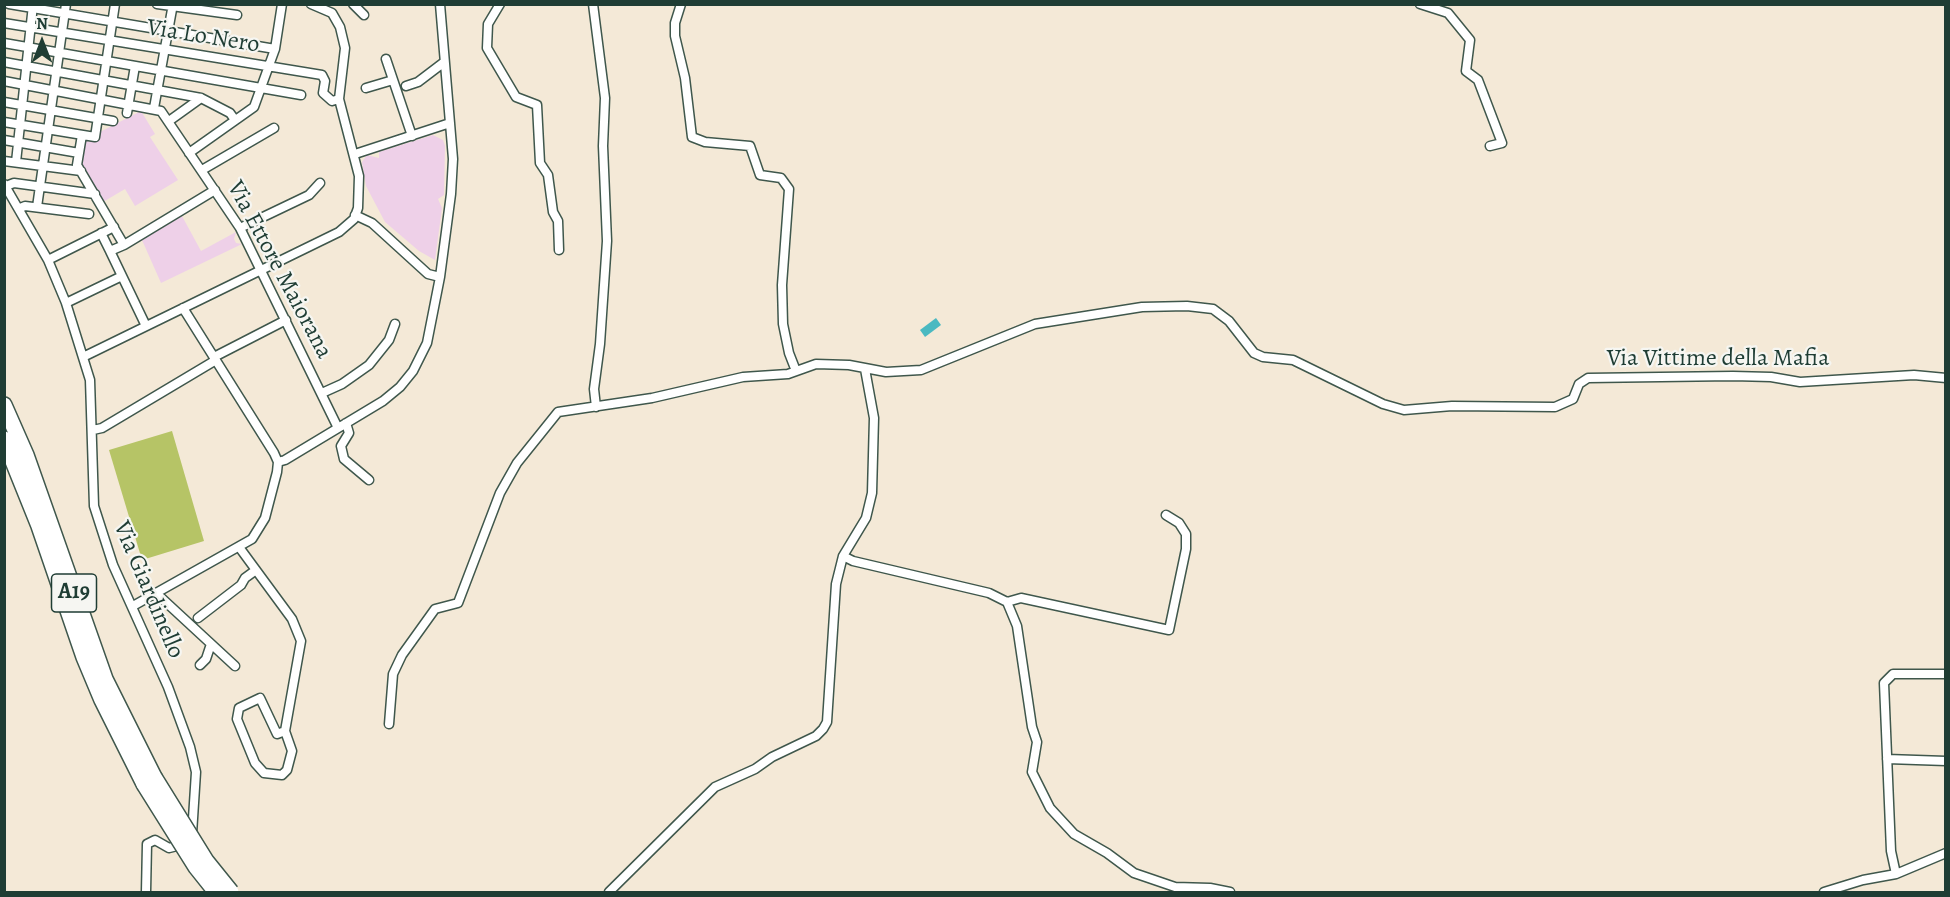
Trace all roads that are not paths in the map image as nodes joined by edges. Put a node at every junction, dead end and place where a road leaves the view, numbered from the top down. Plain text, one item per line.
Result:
1 (9, 4) edge
2 (66, 4) edge
3 (115, 4) edge
4 (157, 4) edge
5 (282, 4) edge
6 (310, 4) edge
7 (352, 4) edge
8 (440, 4) edge
9 (500, 4) edge
10 (593, 4) edge
11 (681, 4) edge
12 (1420, 4) edge
13 (173, 6) edge
14 (33, 7) edge
15 (65, 14) junction
16 (237, 15) dead end
17 (364, 15) dead end
18 (112, 21) junction
19 (4, 23) edge
20 (31, 28) junction
21 (169, 30) junction
22 (62, 33) junction
23 (109, 41) junction
24 (4, 43) edge
25 (29, 48) junction
26 (275, 49) junction
27 (165, 50) junction
28 (59, 53) junction
29 (386, 58) dead end
30 (4, 62) edge
31 (106, 62) junction
32 (443, 63) junction
33 (135, 66) junction
34 (27, 67) junction
35 (268, 67) junction
36 (161, 71) junction
37 (56, 72) junction
38 (393, 80) junction
39 (4, 81) edge
40 (104, 81) junction
41 (25, 85) junction
42 (132, 86) junction
43 (406, 86) dead end
44 (261, 88) junction
45 (366, 88) dead end
46 (54, 90) junction
47 (157, 90) junction
48 (301, 95) dead end
49 (101, 98) junction
50 (201, 98) junction
51 (339, 99) junction
52 (4, 102) edge
53 (129, 103) junction
54 (22, 105) junction
55 (154, 108) junction
56 (51, 110) junction
57 (128, 113) dead end
58 (98, 118) junction
59 (235, 120) junction
60 (113, 121) dead end
61 (169, 121) junction
62 (4, 122) edge
63 (450, 123) junction
64 (20, 124) junction
65 (274, 128) dead end
66 (48, 129) junction
67 (82, 135) junction
68 (412, 136) junction
69 (4, 140) edge
70 (18, 142) junction
71 (1490, 146) dead end
72 (45, 147) junction
73 (79, 153) junction
74 (189, 153) junction
75 (355, 154) junction
76 (4, 161) edge
77 (16, 162) junction
78 (43, 166) junction
79 (202, 170) junction
80 (81, 171) junction
81 (320, 183) dead end
82 (5, 185) edge
83 (39, 187) junction
84 (214, 190) junction
85 (94, 194) junction
86 (37, 207) junction
87 (21, 208) junction
88 (89, 214) dead end
89 (355, 214) junction
90 (114, 226) junction
91 (240, 228) junction
92 (101, 233) junction
93 (124, 244) junction
94 (559, 250) dead end
95 (110, 252) junction
96 (48, 260) junction
97 (262, 270) junction
98 (122, 276) junction
99 (440, 278) junction
100 (66, 303) junction
101 (183, 308) junction
102 (286, 320) junction
103 (395, 324) dead end
104 (146, 326) junction
105 (82, 357) junction
106 (215, 358) junction
107 (865, 369) junction
108 (796, 371) junction
109 (1946, 378) edge
110 (322, 393) junction
111 (4, 405) edge
112 (596, 407) junction
113 (346, 423) junction
114 (338, 428) junction
115 (93, 430) junction
116 (4, 439) edge
117 (278, 462) junction
118 (369, 480) dead end
119 (1166, 515) dead end
120 (238, 547) junction
121 (843, 556) junction
122 (256, 570) junction
123 (156, 593) junction
124 (1007, 602) junction
125 (132, 606) junction
126 (198, 618) dead end
127 (211, 644) junction
128 (200, 665) dead end
129 (235, 666) dead end
130 (1946, 674) edge
131 (389, 724) dead end
132 (285, 731) junction
133 (1887, 759) junction
134 (1946, 761) edge
135 (149, 780) junction
136 (1946, 853) edge
137 (1896, 874) junction
138 (146, 892) edge
139 (216, 892) edge
140 (231, 892) edge
141 (609, 892) edge
142 (1230, 892) edge
143 (1824, 892) edge

1 - 14 street
2 - 15 street
3 - 18 street
4 - 13 street
5 - 26 street
6 - 51 street
7 - 17 street
8 - 32 street
9 - 94 street
10 - 112 street
11 - 108 street
12 - 71 street
13 - 16 street
13 - 21 street
14 - 15 street
14 - 20 street
15 - 18 street
15 - 22 street
18 - 21 street
18 - 23 street
19 - 20 street, Via Lo Nero
20 - 22 street, Via Lo Nero
20 - 25 street
21 - 26 street
21 - 27 street
22 - 23 street, Via Lo Nero
22 - 28 street
23 - 27 street, Via Lo Nero
23 - 31 street
24 - 25 street
25 - 28 street
25 - 34 street
26 - 35 street
27 - 35 street, Via Lo Nero
27 - 36 street
28 - 31 street
28 - 37 street
29 - 38 street
30 - 34 street
31 - 33 street
31 - 40 street
32 - 43 street
32 - 63 street
33 - 36 street
33 - 42 street
34 - 37 street
34 - 41 street
35 - 44 street
35 - 51 street, Via Lo Nero
36 - 44 street
36 - 47 street
37 - 40 street
37 - 46 street
38 - 45 street
38 - 68 street
39 - 41 street
40 - 42 street
40 - 49 street
41 - 46 street
41 - 54 street
42 - 47 street
42 - 53 street
44 - 48 street
44 - 59 street
46 - 49 street
46 - 56 street
47 - 50 street
47 - 55 street
49 - 53 street
49 - 58 street
50 - 59 street
50 - 61 street
51 - 75 street
52 - 54 street
53 - 55 street
53 - 57 street
54 - 56 street
54 - 64 street
55 - 61 street, Via Ettore Maiorana
56 - 58 street
56 - 66 street
58 - 60 street
58 - 67 street
59 - 74 street
61 - 74 street, Via Ettore Maiorana
62 - 64 street
63 - 68 street
63 - 99 street
64 - 66 street
64 - 70 street
65 - 79 street
66 - 67 street
66 - 72 street
67 - 73 street
68 - 75 street
69 - 70 street
70 - 72 street
70 - 77 street
72 - 73 street
72 - 78 street
73 - 80 street
74 - 79 street, Via Ettore Maiorana
75 - 89 street
76 - 77 street
77 - 78 street
78 - 80 street
78 - 83 street
79 - 84 street, Via Ettore Maiorana
80 - 85 street
81 - 91 street
82 - 83 street
82 - 87 street, Via Giardinello
83 - 85 street
83 - 86 street
84 - 91 street, Via Ettore Maiorana
84 - 93 street
85 - 90 street
86 - 87 street
86 - 88 street
87 - 96 street, Via Giardinello
89 - 97 street
89 - 99 street
90 - 92 street
90 - 93 street
91 - 97 street, Via Ettore Maiorana
92 - 95 street
92 - 96 street
93 - 95 street
95 - 98 street
96 - 100 street, Via Giardinello
97 - 101 street
97 - 102 street, Via Ettore Maiorana
98 - 100 street
98 - 104 street
99 - 113 street
100 - 105 street, Via Giardinello
101 - 104 street
101 - 106 street
102 - 106 street
102 - 110 street, Via Ettore Maiorana
103 - 110 street
104 - 105 street
105 - 115 street, Via Giardinello
106 - 115 street
106 - 117 street
107 - 108 street
107 - 109 street, Via Vittime della Mafia
107 - 121 street
108 - 112 street
110 - 114 street, Via Ettore Maiorana
111 - 135 highway, A19
112 - 131 street
113 - 114 street
113 - 118 street
114 - 117 street
115 - 125 street, Via Giardinello
116 - 135 highway, A19
117 - 120 street
119 - 124 street
120 - 122 street
120 - 123 street
121 - 124 street
121 - 141 street
122 - 126 street
122 - 132 street
123 - 125 street
123 - 127 street
124 - 142 street
125 - 138 street, Via Giardinello
127 - 128 street
127 - 129 street
130 - 133 street
132 - 132 street
133 - 134 street
133 - 137 street
135 - 139 highway, A19, bridge
135 - 140 highway, A19, bridge
136 - 137 street
137 - 143 street

